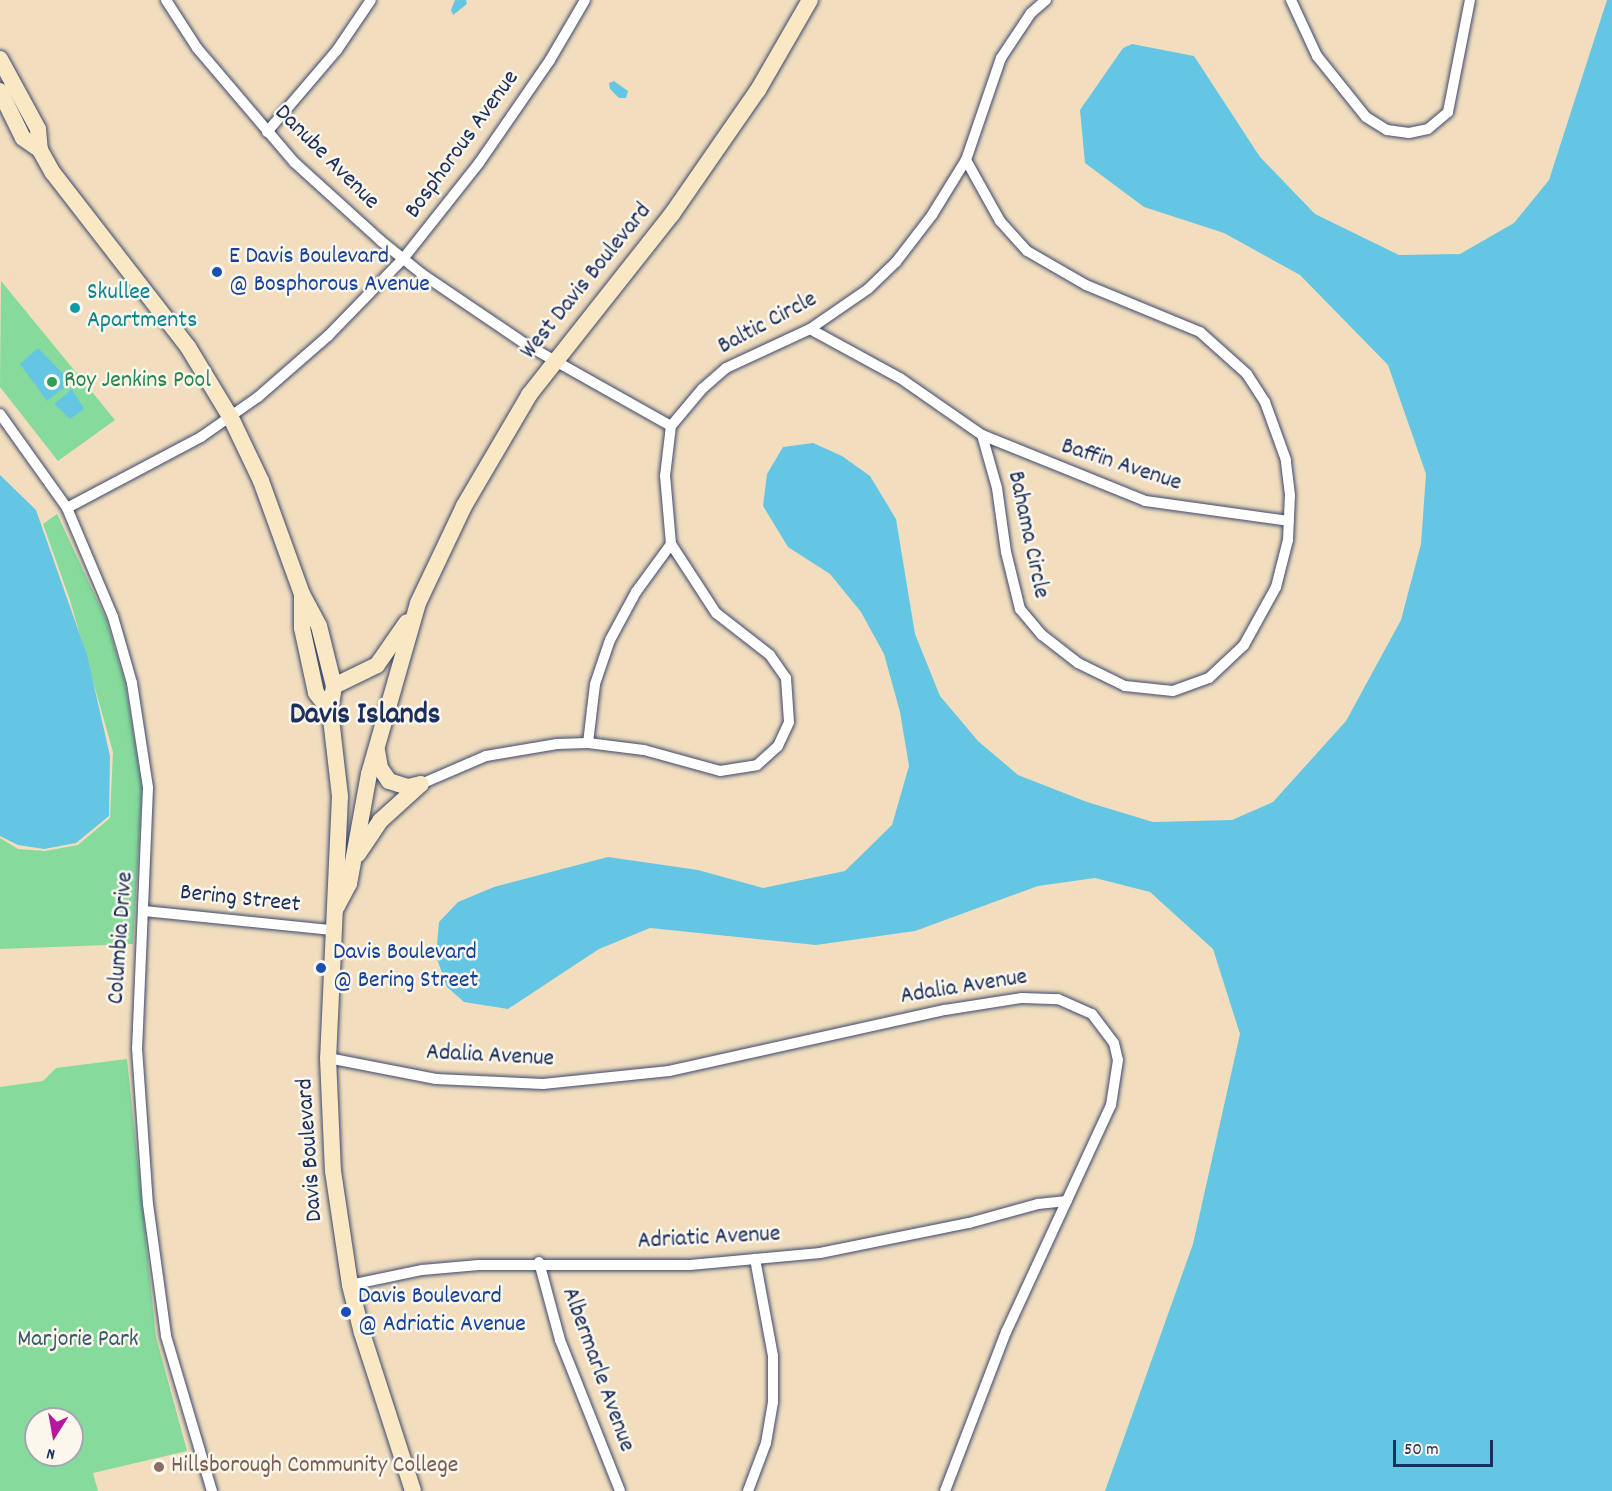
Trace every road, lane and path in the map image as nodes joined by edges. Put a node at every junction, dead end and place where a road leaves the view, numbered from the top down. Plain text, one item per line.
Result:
1 (166, 0) edge
2 (371, 0) edge
3 (585, 0) edge
4 (810, 0) edge
5 (1046, 0) edge
6 (1292, 0) edge
7 (1470, 0) edge
8 (0, 58) edge
9 (0, 91) edge
10 (267, 132) junction
11 (40, 150) junction
12 (966, 160) junction
13 (403, 259) junction
14 (810, 329) junction
15 (553, 361) junction
16 (0, 414) edge
17 (231, 418) junction
18 (671, 426) junction
19 (982, 435) junction
20 (67, 508) junction
21 (1289, 521) junction
22 (671, 544) junction
23 (302, 594) junction
24 (418, 603) junction
25 (334, 686) junction
26 (330, 710) junction
27 (588, 743) junction
28 (376, 748) junction
29 (421, 784) junction
30 (354, 860) junction
31 (144, 912) junction
32 (333, 921) junction
33 (328, 1058) junction
34 (1067, 1202) junction
35 (755, 1259) junction
36 (539, 1262) junction
37 (350, 1285) junction
38 (212, 1491) edge
39 (413, 1491) edge
40 (620, 1491) edge
41 (748, 1491) edge
42 (945, 1491) edge

1 - 10 street, Danube Avenue
2 - 10 street
3 - 13 street, Bosphorous Avenue
4 - 15 street, West Davis Boulevard
5 - 12 street, Baltic Circle
6 - 7 street
8 - 11 street
9 - 11 street
10 - 13 street, Danube Avenue
11 - 17 street
12 - 14 street, Baltic Circle
12 - 21 street, Bahama Circle
13 - 15 street, Danube Avenue
13 - 17 street, Bosphorous Avenue
14 - 18 street, Baltic Circle
14 - 19 street
15 - 18 street, Danube Avenue
15 - 24 street, West Davis Boulevard
16 - 20 street, Columbia Drive
17 - 20 street, Bosphorous Avenue
17 - 23 street
18 - 22 street
19 - 21 street, Baffin Avenue
19 - 21 street, Bahama Circle
20 - 31 street, Columbia Drive
22 - 27 street
22 - 27 street
23 - 25 street
23 - 26 street
24 - 25 street, West Davis Boulevard
24 - 28 street, West Davis Boulevard
25 - 26 street
26 - 32 street, Davis Boulevard
27 - 29 street
28 - 29 street
28 - 30 street, West Davis Boulevard
29 - 30 street
30 - 32 street, West Davis Boulevard
31 - 32 street, Bering Street
31 - 38 street, Columbia Drive
32 - 33 street, Davis Boulevard
33 - 34 street, Adalia Avenue
33 - 37 street, Davis Boulevard
34 - 35 street, Adriatic Avenue
34 - 42 street, Adalia Avenue
35 - 36 street, Adriatic Avenue
35 - 41 street
36 - 37 street, Adriatic Avenue
36 - 40 street, Albermarle Avenue
37 - 39 street, Davis Boulevard

